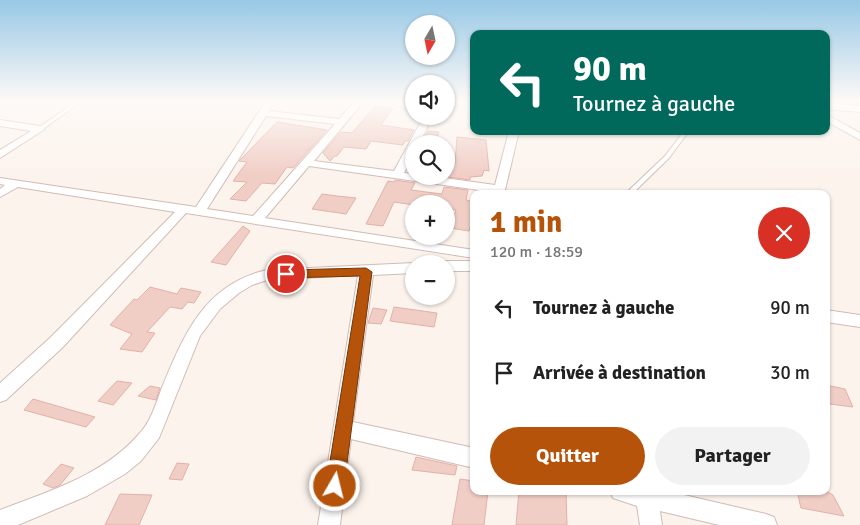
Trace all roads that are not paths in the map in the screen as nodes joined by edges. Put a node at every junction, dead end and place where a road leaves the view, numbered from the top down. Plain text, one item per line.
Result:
1 (17, 126) edge
2 (45, 126) edge
3 (256, 126) edge
4 (339, 126) edge
5 (840, 126) edge
6 (40, 129) junction
7 (513, 135) edge
8 (684, 135) edge
9 (860, 137) edge
10 (0, 154) edge
11 (405, 160) edge
12 (308, 163) junction
13 (397, 175) junction
14 (0, 181) edge
15 (16, 183) junction
16 (493, 190) edge
17 (499, 190) edge
18 (632, 190) edge
19 (0, 194) edge
20 (184, 209) junction
21 (200, 212) junction
22 (256, 220) junction
23 (470, 253) edge
24 (455, 266) edge
25 (470, 266) edge
26 (405, 269) edge
27 (366, 272) junction
28 (830, 317) edge
29 (852, 320) edge
30 (830, 322) edge
31 (0, 394) edge
32 (344, 429) junction
33 (470, 457) edge
34 (646, 495) edge
35 (650, 495) edge
36 (0, 521) edge
37 (329, 525) edge
38 (651, 525) edge
39 (766, 525) edge

1 - 6 street
2 - 6 lane
3 - 21 street
4 - 12 street
5 - 9 street
6 - 10 street
7 - 17 street
8 - 18 lane
11 - 13 street
12 - 13 street
12 - 22 street
13 - 16 street
14 - 15 street
15 - 19 street
15 - 20 street
20 - 21 street
20 - 31 street
21 - 22 street
22 - 23 street
24 - 25 street
26 - 27 street
27 - 32 street
27 - 36 street
28 - 29 street
29 - 30 street
32 - 33 street
32 - 37 street
34 - 38 street
35 - 39 street

